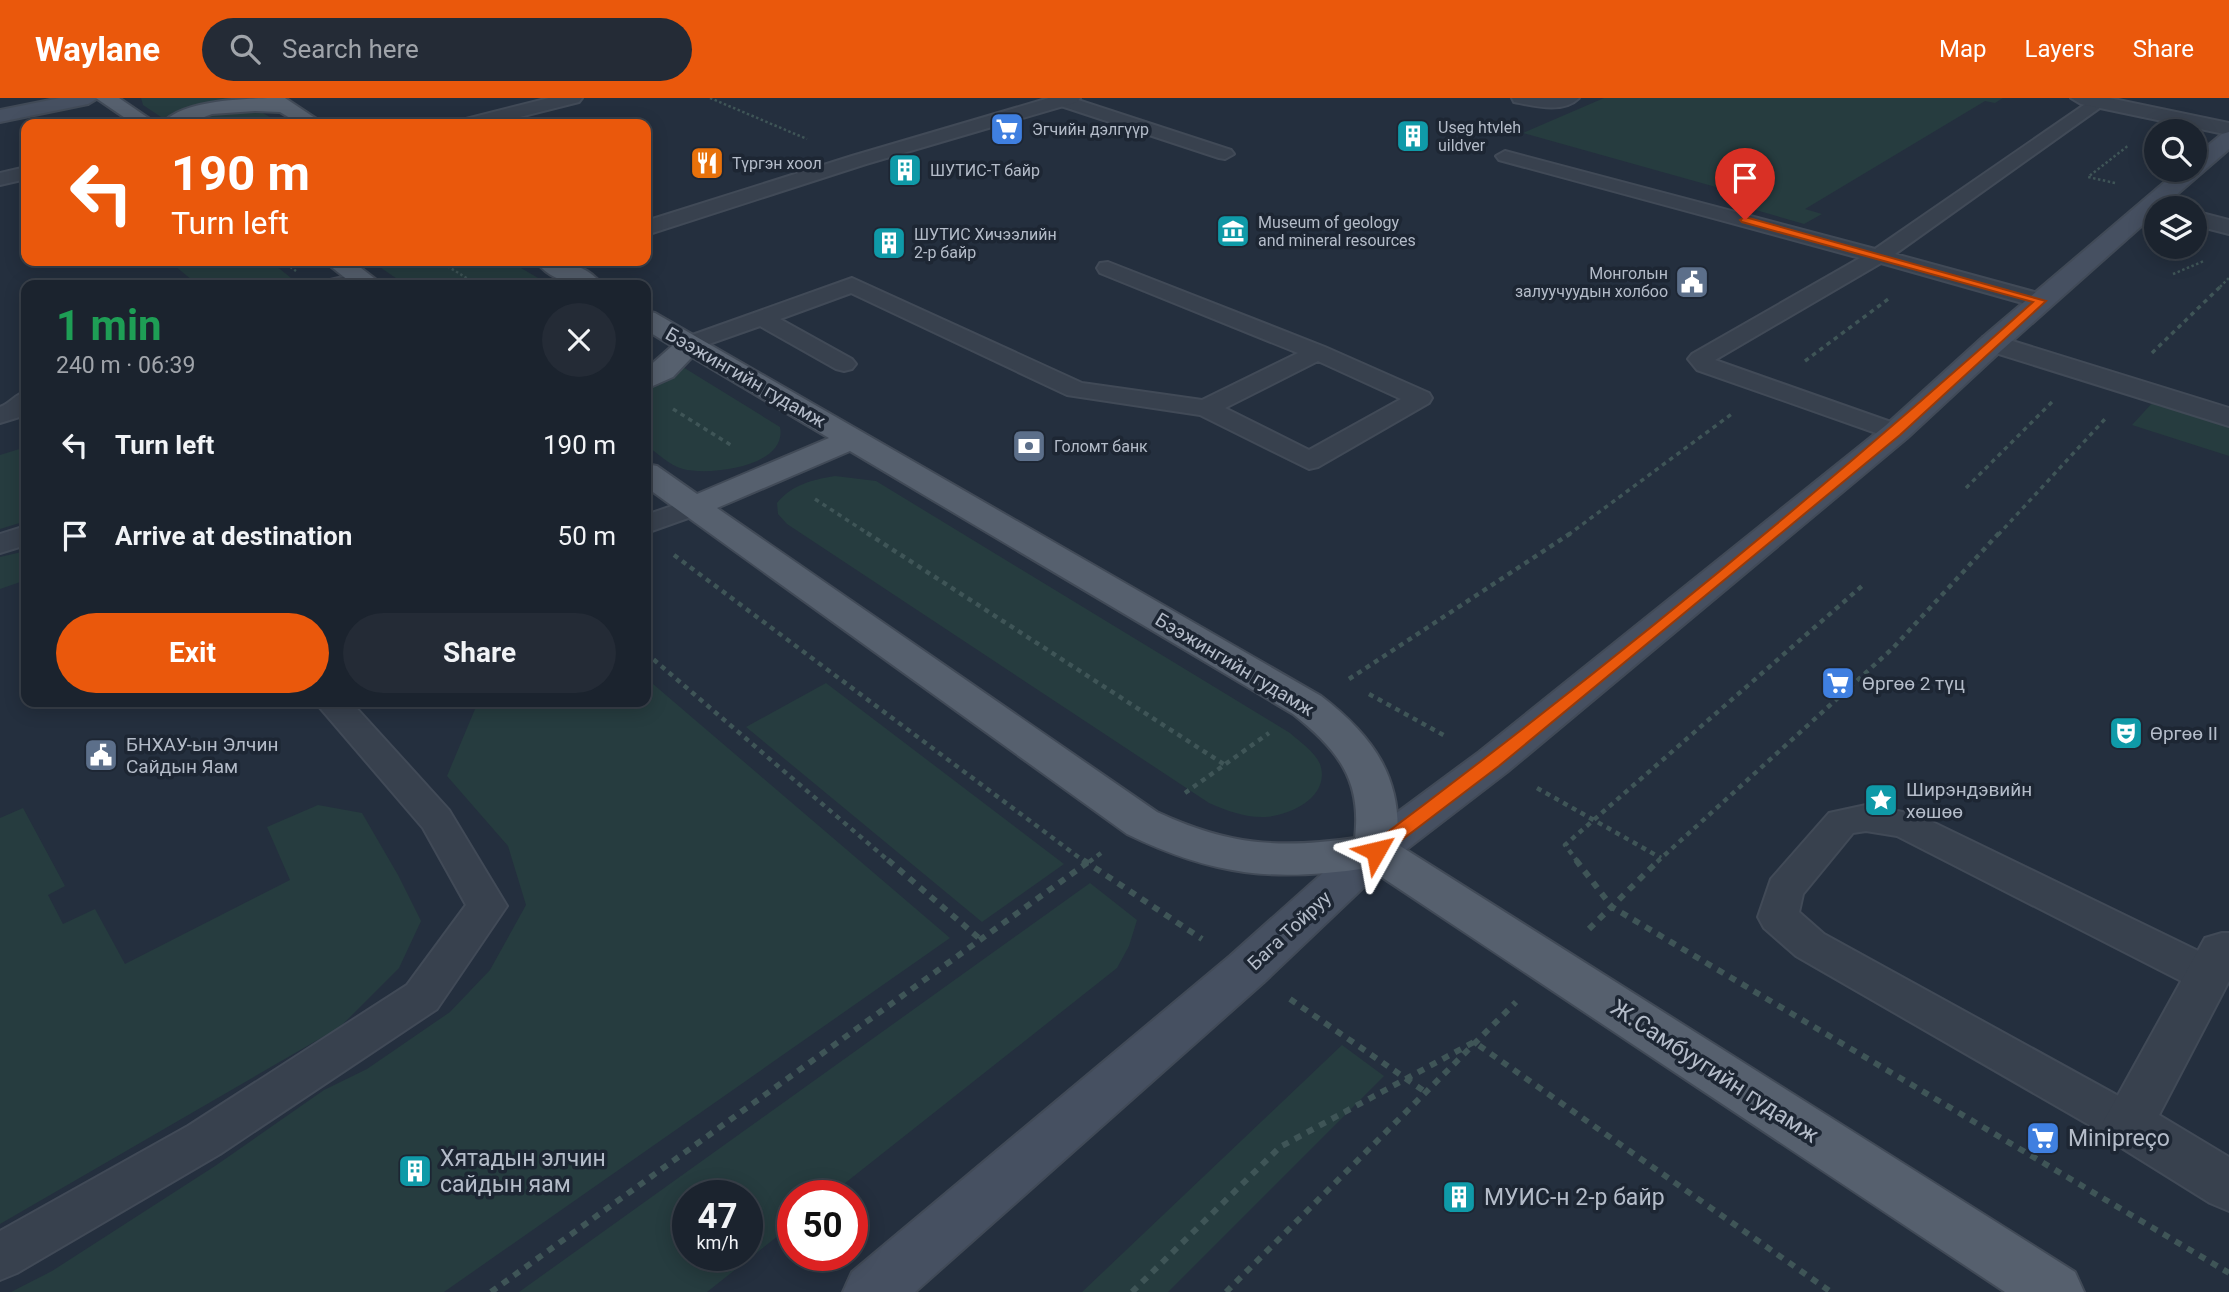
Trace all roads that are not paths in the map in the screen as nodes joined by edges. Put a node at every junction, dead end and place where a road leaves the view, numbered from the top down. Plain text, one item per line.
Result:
1 (88, 98) edge
2 (106, 98) edge
3 (572, 98) edge
4 (1520, 98) edge
5 (1571, 98) edge
6 (1065, 99) edge
7 (2090, 100) edge
8 (277, 102) edge
9 (0, 116) edge
10 (139, 119) edge
11 (181, 119) edge
12 (306, 119) edge
13 (489, 119) edge
14 (2229, 130) edge
15 (2229, 138) edge
16 (1225, 154) dead end
17 (1505, 156) dead end
18 (2207, 157) edge
19 (21, 174) edge
20 (0, 179) edge
21 (2179, 182) edge
22 (2165, 196) edge
23 (2144, 215) edge
24 (2207, 221) edge
25 (651, 226) edge
26 (2229, 227) edge
27 (1878, 256) junction
28 (341, 266) edge
29 (557, 266) edge
30 (1108, 268) dead end
31 (353, 280) edge
32 (580, 280) edge
33 (2040, 301) junction
34 (762, 318) junction
35 (651, 322) edge
36 (1993, 343) junction
37 (689, 344) junction
38 (1317, 352) junction
39 (844, 364) dead end
40 (651, 378) edge
41 (21, 405) edge
42 (1206, 408) junction
43 (0, 415) edge
44 (2229, 417) edge
45 (1896, 432) junction
46 (853, 439) junction
47 (651, 476) edge
48 (695, 506) junction
49 (651, 523) edge
50 (21, 537) edge
51 (0, 544) edge
52 (335, 707) edge
53 (1376, 851) junction
54 (2218, 963) edge
55 (2128, 1124) junction
56 (2229, 1186) edge
57 (0, 1257) edge
58 (872, 1292) edge
59 (2055, 1292) edge

1 - 9 main road
2 - 10 main road
3 - 13 street
4 - 5 lane
6 - 16 lane
6 - 25 street
7 - 14 street
7 - 27 lane
8 - 11 main road
8 - 12 main road
15 - 18 main road, Бага Тойруу
17 - 27 lane
19 - 20 lane
21 - 22 main road, Бага Тойруу
23 - 33 main road, Бага Тойруу
24 - 26 street
27 - 33 lane
27 - 45 lane
28 - 31 main road
29 - 32 main road
30 - 38 lane
33 - 36 main road, Бага Тойруу
34 - 37 lane
34 - 39 lane
34 - 42 lane
35 - 37 main road, Бээжингийн гудамж
36 - 44 street
36 - 45 main road, Бага Тойруу
37 - 40 main road
37 - 46 main road, Бээжингийн гудамж
38 - 42 lane
38 - 42 lane
41 - 43 lane
45 - 53 main road, Бага Тойруу
46 - 48 main road
46 - 53 main road, Бээжингийн гудамж
47 - 48 main road
48 - 49 lane
48 - 53 main road
50 - 51 lane
52 - 57 lane
53 - 58 main road, Бага Тойруу
53 - 59 main road, Ж.Самбуугийн гудамж
54 - 55 street
54 - 55 lane
55 - 56 street

